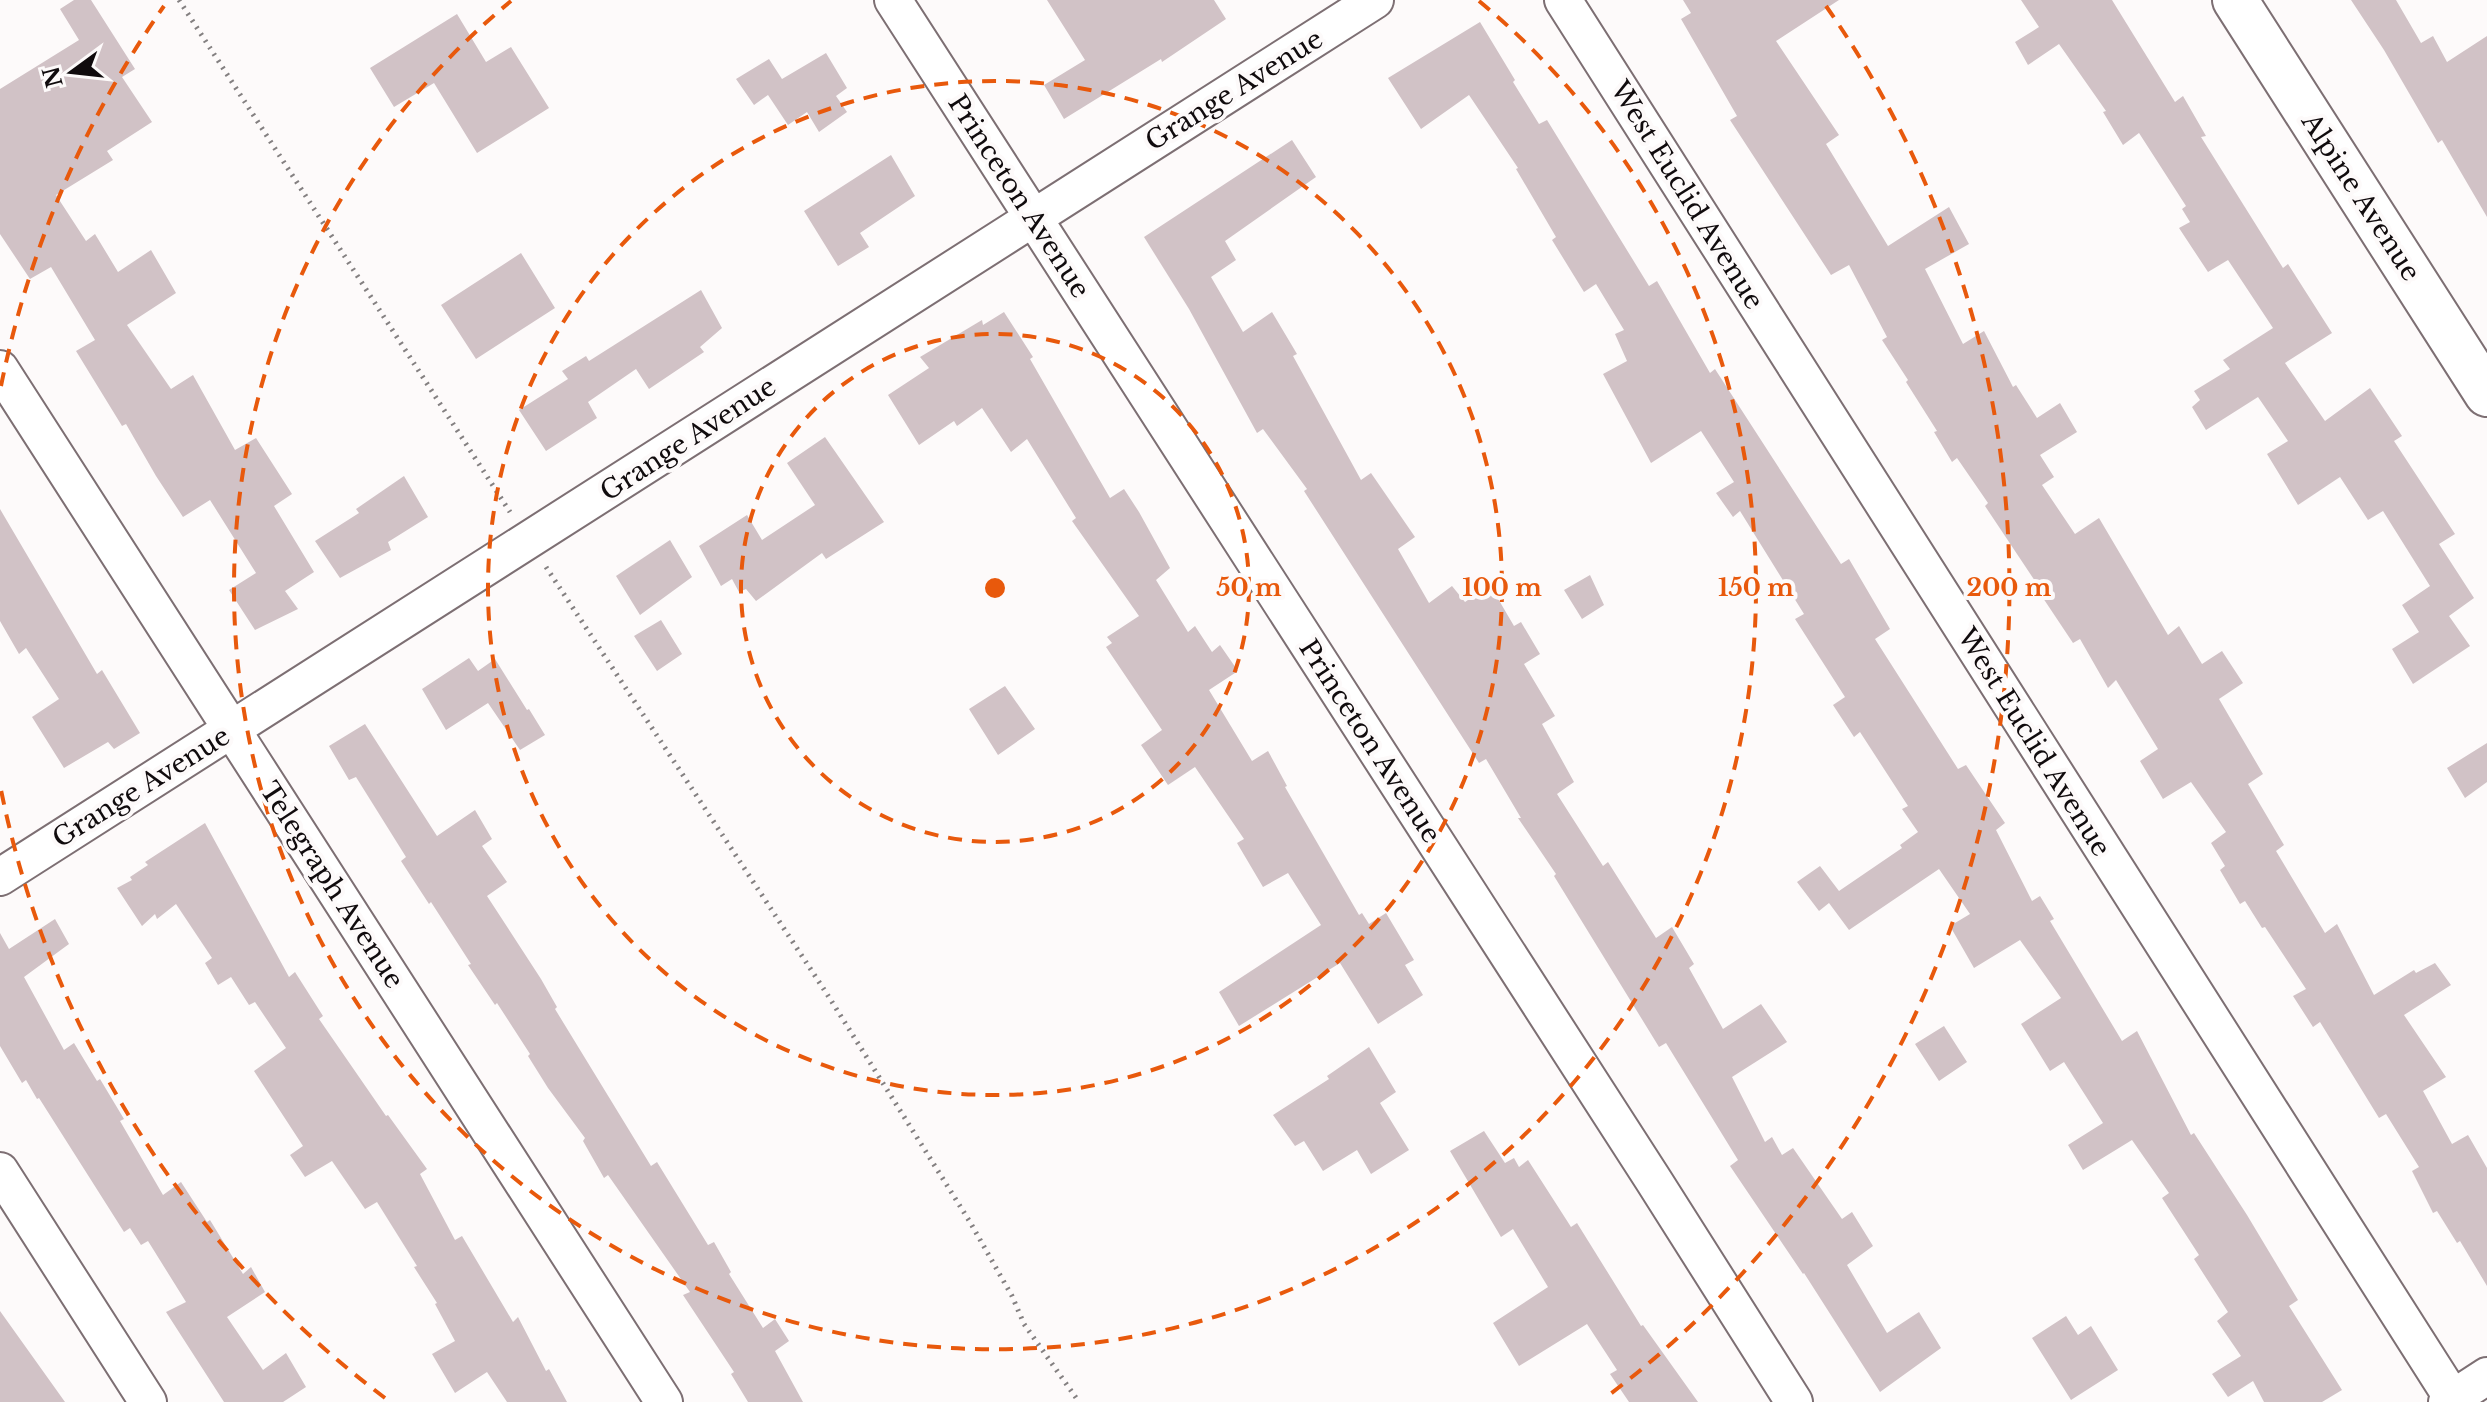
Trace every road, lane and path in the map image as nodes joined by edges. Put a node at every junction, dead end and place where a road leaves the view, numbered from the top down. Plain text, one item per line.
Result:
1 (179, 0) edge
2 (893, 0) edge
3 (1375, 0) edge
4 (1563, 0) edge
5 (2235, 0) edge
6 (1032, 218) junction
7 (0, 369) edge
8 (2487, 394) edge
9 (533, 539) junction
10 (232, 730) junction
11 (0, 877) edge
12 (0, 1171) edge
13 (2487, 1376) edge
14 (2451, 1401) edge
15 (148, 1402) edge
16 (664, 1402) edge
17 (1079, 1402) edge
18 (1794, 1402) edge

1 - 9 path
2 - 6 street, Princeton Avenue
3 - 6 street, Grange Avenue
4 - 14 street, West Euclid Avenue
5 - 8 street, Alpine Avenue
6 - 9 street, Grange Avenue
6 - 18 street, Princeton Avenue
7 - 10 street, Telegraph Avenue
9 - 10 street, Grange Avenue
9 - 17 path
10 - 11 street, Grange Avenue
10 - 16 street, Telegraph Avenue
12 - 15 street
13 - 14 street

